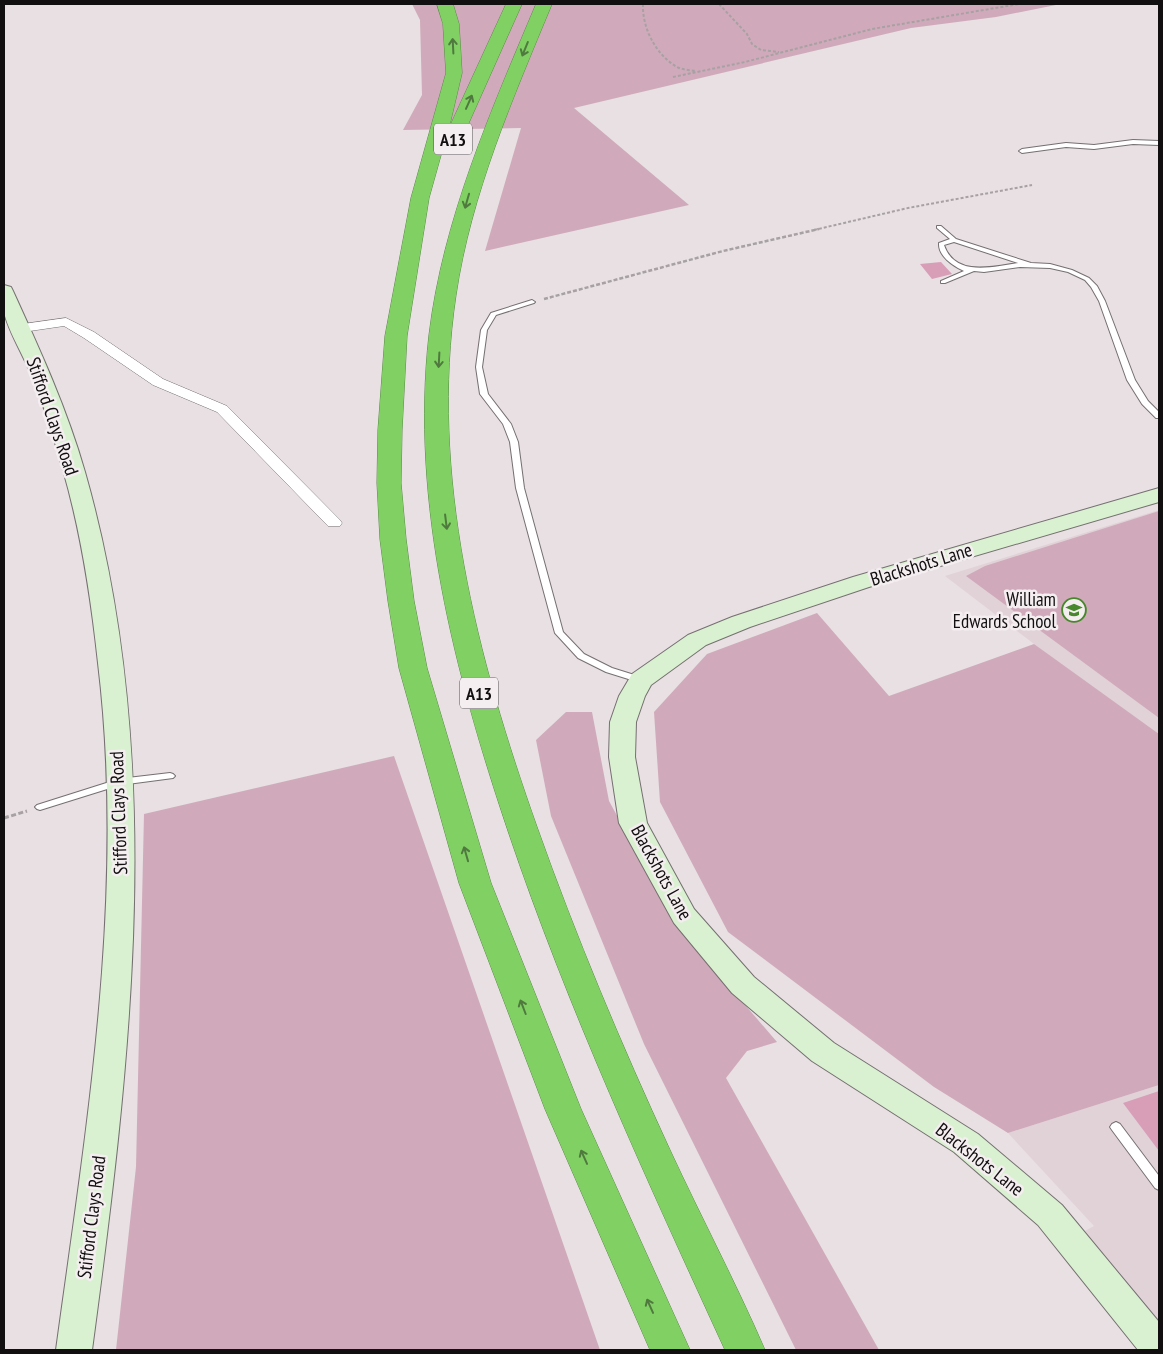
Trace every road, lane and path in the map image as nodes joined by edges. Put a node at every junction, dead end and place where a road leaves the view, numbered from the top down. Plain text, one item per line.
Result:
1 (445, 4) edge
2 (514, 4) edge
3 (544, 4) edge
4 (643, 4) edge
5 (719, 4) edge
6 (1019, 4) edge
7 (785, 52) junction
8 (698, 72) junction
9 (673, 77) dead end
10 (1159, 143) edge
11 (1022, 151) dead end
12 (1032, 185) dead end
13 (939, 227) dead end
14 (954, 240) junction
15 (1029, 265) junction
16 (972, 270) junction
17 (405, 279) junction
18 (943, 282) dead end
19 (4, 291) edge
20 (532, 302) joint
21 (23, 328) junction
22 (1159, 416) edge
23 (1159, 495) edge
24 (334, 523) dead end
25 (641, 680) junction
26 (170, 776) dead end
27 (119, 782) junction
28 (40, 807) joint
29 (4, 818) edge
30 (1116, 1127) dead end
31 (1159, 1185) edge
32 (1159, 1349) edge
33 (74, 1350) edge
34 (670, 1350) edge
35 (745, 1350) edge

17 -> 1 highway
17 -> 2 highway, A13
3 -> 35 highway, A13
4 - 8 path
5 - 7 path
6 - 7 path
7 - 8 path
8 - 9 path
10 - 11 lane
12 - 20 path
13 - 14 lane
14 - 15 lane
14 - 16 lane
15 - 16 lane
15 - 22 lane
16 - 18 lane
34 -> 17 highway, A13
19 - 21 street, Stifford Clays Road
20 - 25 lane
21 - 24 street
21 - 27 street, Stifford Clays Road
23 - 25 street, Blackshots Lane
25 - 32 street, Blackshots Lane
26 - 27 lane
27 - 28 lane
27 - 33 street, Stifford Clays Road
28 - 29 path
30 - 31 lane

